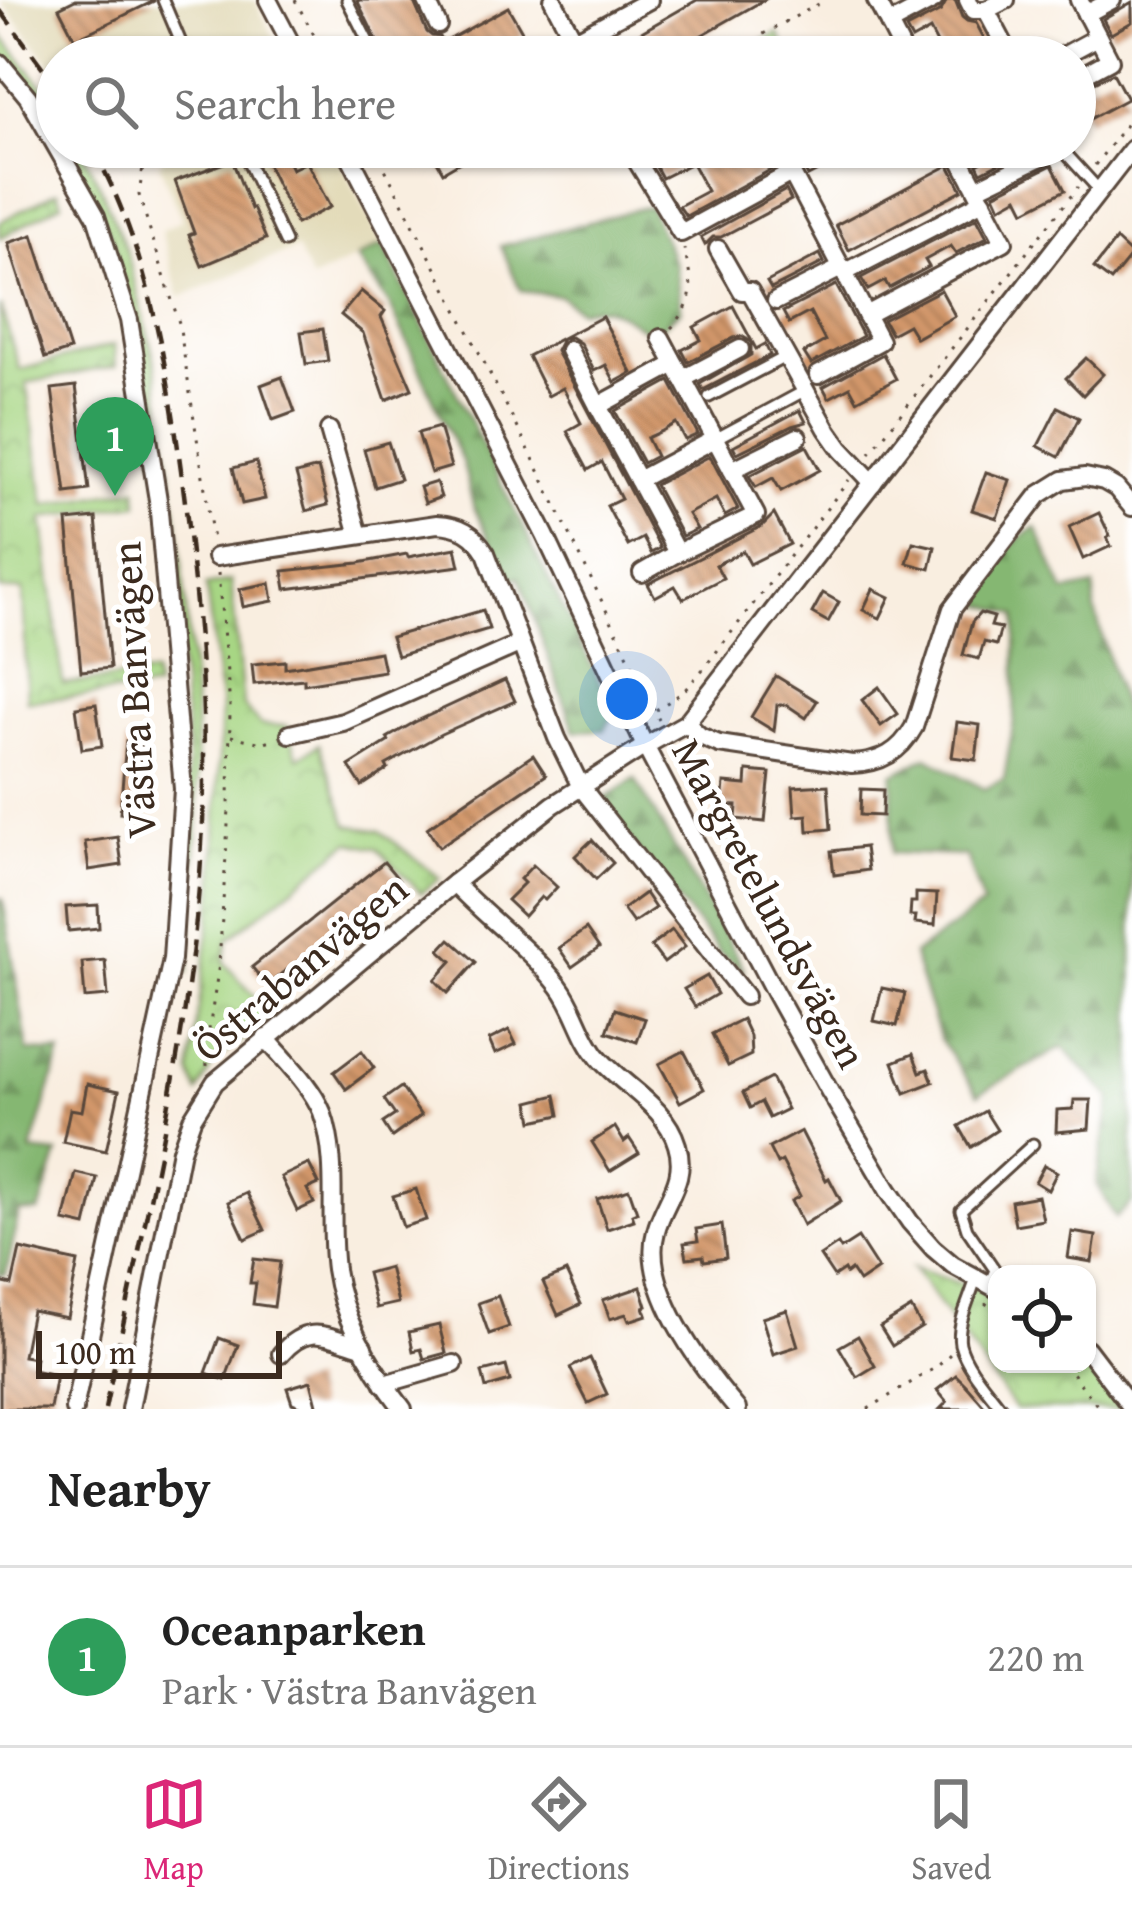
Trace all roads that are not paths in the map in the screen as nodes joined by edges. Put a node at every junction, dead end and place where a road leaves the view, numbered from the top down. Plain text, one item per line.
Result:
1 (163, 0) edge
2 (268, 0) edge
3 (346, 0) edge
4 (426, 0) edge
5 (553, 0) edge
6 (649, 0) edge
7 (876, 0) edge
8 (934, 0) edge
9 (968, 0) edge
10 (1006, 0) edge
11 (1112, 0) edge
12 (1083, 7) edge
13 (986, 10) junction
14 (889, 24) junction
15 (439, 26) dead end
16 (178, 36) edge
17 (287, 36) edge
18 (365, 36) edge
19 (572, 36) edge
20 (582, 36) edge
21 (895, 36) edge
22 (1000, 36) edge
23 (1098, 37) joint
24 (0, 63) edge
25 (1096, 68) edge
26 (36, 111) edge
27 (1132, 149) edge
28 (68, 168) edge
29 (251, 168) edge
30 (355, 168) edge
31 (641, 168) edge
32 (788, 168) edge
33 (965, 168) edge
34 (1023, 168) edge
35 (1078, 168) edge
36 (791, 173) junction
37 (1100, 191) junction
38 (980, 195) junction
39 (285, 242) dead end
40 (718, 249) dead end
41 (843, 271) junction
42 (776, 301) dead end
43 (866, 315) junction
44 (662, 338) road end
45 (740, 349) dead end
46 (569, 350) dead end
47 (787, 356) junction
48 (679, 371) junction
49 (818, 374) dead end
50 (806, 390) junction
51 (709, 397) dead end
52 (598, 406) junction
53 (329, 430) dead end
54 (798, 437) dead end
55 (716, 439) junction
56 (732, 470) junction
57 (638, 480) junction
58 (873, 484) junction
59 (1132, 507) edge
60 (359, 535) junction
61 (677, 554) junction
62 (216, 557) road end
63 (642, 573) dead end
64 (519, 644) junction
65 (686, 723) junction
66 (290, 734) road end
67 (645, 746) junction
68 (581, 787) junction
69 (454, 883) junction
70 (745, 996) dead end
71 (266, 1038) junction
72 (1034, 1144) dead end
73 (987, 1284) edge
74 (363, 1347) junction
75 (281, 1354) dead end
76 (1096, 1361) edge
77 (454, 1364) dead end
78 (384, 1384) junction
79 (1132, 1408) edge
80 (74, 1409) edge
81 (130, 1409) edge
82 (403, 1409) edge
83 (737, 1409) edge
84 (1002, 1409) edge

1 - 16 lane
2 - 17 street
3 - 18 lane
4 - 15 street
5 - 19 street
6 - 20 street
7 - 14 street
8 - 14 street
9 - 13 street
10 - 13 street
11 - 12 street
12 - 23 street
13 - 22 street
14 - 21 street
23 - 25 street
24 - 26 street, Västra Banvägen
27 - 37 street
28 - 80 street, Västra Banvägen
29 - 39 lane
30 - 67 street, Margretelundsvägen
31 - 36 street
32 - 36 street
33 - 38 street
34 - 38 street
35 - 37 lane
36 - 41 street
37 - 58 street
38 - 41 street
38 - 43 street
40 - 47 street
41 - 42 street
41 - 43 street
43 - 49 street
44 - 48 street
45 - 48 street
46 - 52 street
47 - 50 street
47 - 51 lane
48 - 52 street
48 - 55 street
50 - 55 lane
50 - 58 street
52 - 57 street
53 - 60 street
54 - 56 street
55 - 56 street
55 - 57 street
56 - 61 street
57 - 61 street
58 - 65 street
59 - 65 street
60 - 62 street
60 - 64 street
61 - 63 street
64 - 66 street
64 - 68 street
65 - 67 street, Östrabanvägen
67 - 68 street, Östrabanvägen
67 - 73 street, Margretelundsvägen
68 - 69 street, Östrabanvägen
68 - 70 street
69 - 71 street, Östrabanvägen
69 - 83 street
71 - 74 street
71 - 81 street, Östrabanvägen
72 - 73 lane
73 - 84 lane
74 - 75 street
74 - 78 street
76 - 79 street
77 - 78 street
78 - 82 street

